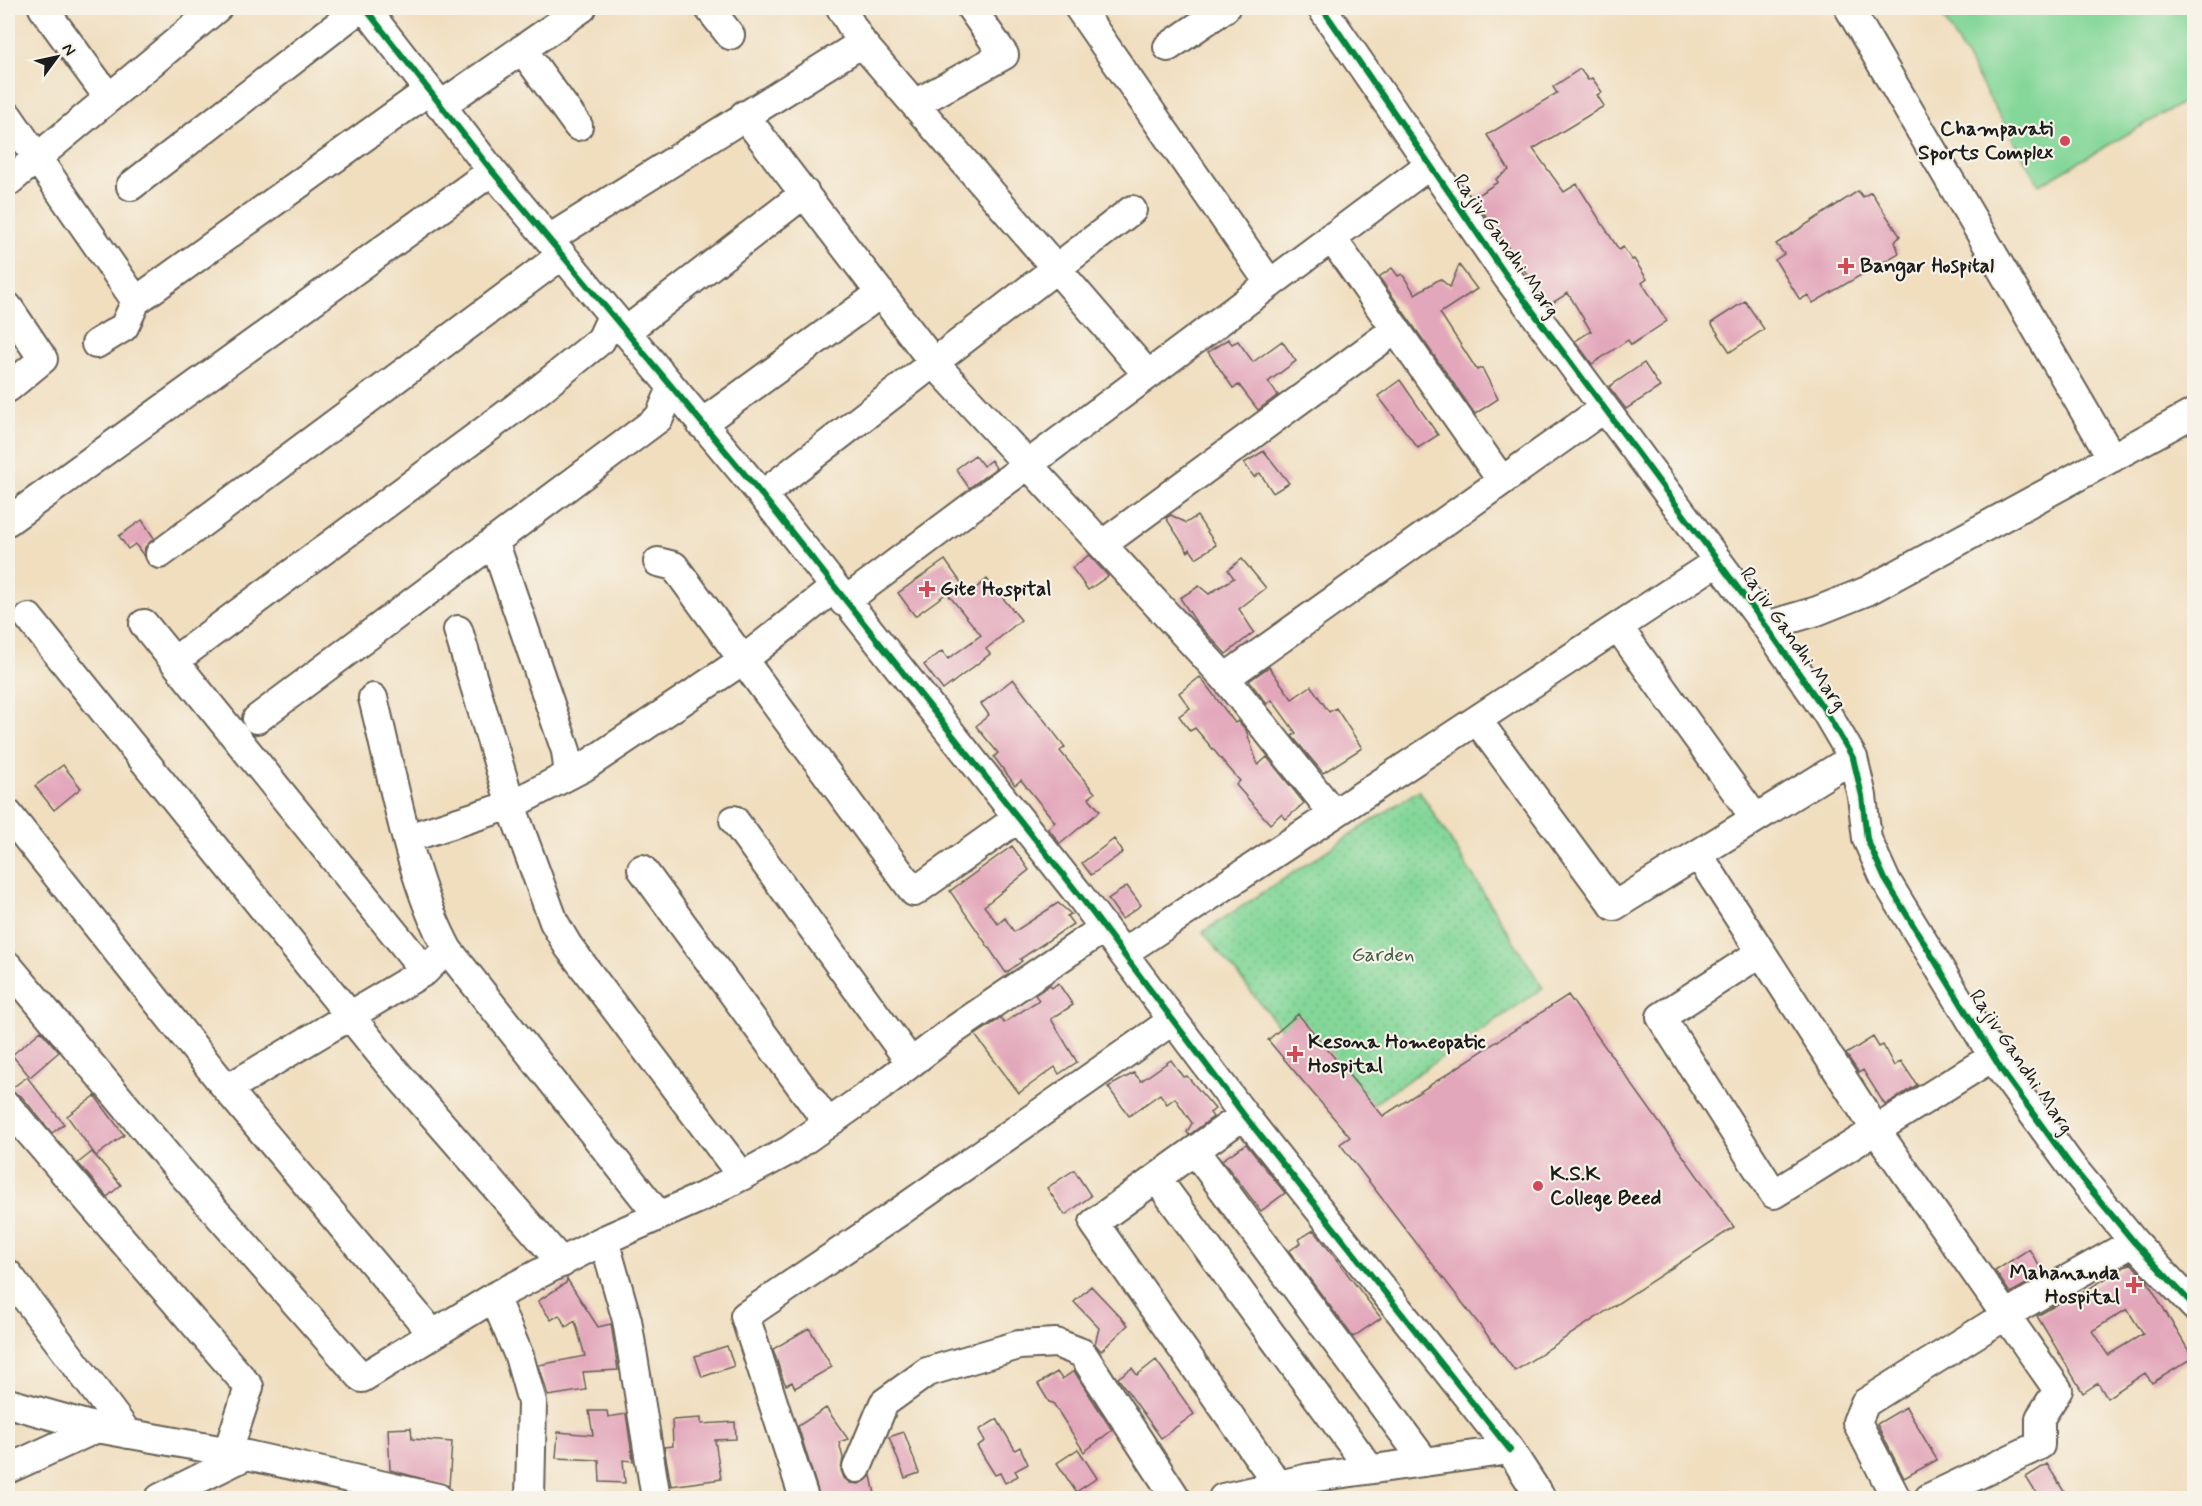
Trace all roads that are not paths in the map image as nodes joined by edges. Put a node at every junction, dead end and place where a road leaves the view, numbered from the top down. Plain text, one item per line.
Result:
1 (43, 8) edge
2 (217, 8) edge
3 (360, 8) edge
4 (365, 8) edge
5 (582, 8) edge
6 (709, 8) edge
7 (971, 8) edge
8 (1078, 8) edge
9 (1225, 8) edge
10 (1322, 8) edge
11 (1849, 8) edge
12 (851, 11) edge
13 (730, 35) dead end
14 (862, 43) junction
15 (1168, 48) dead end
16 (522, 49) junction
17 (109, 98) junction
18 (434, 98) junction
19 (915, 104) junction
20 (744, 115) junction
21 (8, 116) edge
22 (578, 126) dead end
23 (38, 158) junction
24 (1429, 165) junction
25 (492, 171) junction
26 (8, 182) edge
27 (131, 186) dead end
28 (805, 193) junction
29 (1132, 210) dead end
30 (1331, 237) junction
31 (556, 247) junction
32 (1057, 269) junction
33 (1270, 284) junction
34 (881, 293) junction
35 (136, 301) junction
36 (8, 307) edge
37 (619, 324) junction
38 (1396, 329) junction
39 (96, 344) dead end
40 (934, 363) junction
41 (1148, 375) junction
42 (8, 388) edge
43 (672, 388) junction
44 (1603, 409) junction
45 (2194, 413) edge
46 (701, 424) junction
47 (2112, 458) junction
48 (1027, 465) junction
49 (1502, 481) junction
50 (762, 495) junction
51 (8, 521) edge
52 (494, 541) junction
53 (1103, 544) junction
54 (160, 554) dead end
55 (1718, 561) junction
56 (658, 562) dead end
57 (839, 595) junction
58 (29, 618) dead end
59 (144, 624) dead end
60 (1766, 626) junction
61 (1618, 627) junction
62 (458, 630) dead end
63 (743, 660) junction
64 (174, 661) junction
65 (1225, 678) junction
66 (373, 698) dead end
67 (257, 719) dead end
68 (1477, 720) junction
69 (1853, 758) junction
70 (569, 775) junction
71 (511, 805) junction
72 (8, 814) edge
73 (1334, 814) junction
74 (1018, 818) junction
75 (1755, 818) junction
76 (734, 820) dead end
77 (408, 838) junction
78 (1698, 854) junction
79 (642, 869) dead end
80 (1104, 928) junction
81 (447, 950) junction
82 (1123, 953) junction
83 (1760, 953) junction
84 (8, 966) edge
85 (425, 971) junction
86 (351, 1016) junction
87 (1173, 1020) junction
88 (1994, 1056) junction
89 (911, 1063) junction
90 (227, 1089) junction
91 (8, 1107) edge
92 (1244, 1115) junction
93 (828, 1123) junction
94 (1876, 1130) junction
95 (1195, 1151) junction
96 (742, 1176) junction
97 (1156, 1179) junction
98 (658, 1216) junction
99 (604, 1240) junction
100 (2134, 1242) junction
101 (562, 1263) junction
102 (8, 1274) edge
103 (494, 1297) junction
104 (2194, 1306) edge
105 (2007, 1315) junction
106 (432, 1333) junction
107 (8, 1403) edge
108 (97, 1428) junction
109 (128, 1434) junction
110 (1510, 1450) junction
111 (238, 1453) junction
112 (1425, 1462) junction
113 (857, 1468) dead end
114 (8, 1469) edge
115 (1370, 1469) junction
116 (1279, 1486) junction
117 (160, 1498) edge
118 (438, 1498) edge
119 (531, 1498) edge
120 (656, 1498) edge
121 (804, 1498) edge
122 (1176, 1498) edge
123 (1223, 1498) edge
124 (1541, 1498) edge
125 (1896, 1498) edge
126 (1929, 1498) edge

1 - 17 street
2 - 17 street
3 - 27 street
4 - 18 street
5 - 16 street
6 - 13 street
7 - 19 street
8 - 33 street
9 - 15 street
10 - 24 street, Rajiv Gandhi Marg
11 - 47 street
12 - 14 street
14 - 19 street
14 - 20 street
16 - 18 street
16 - 22 street
17 - 23 street
18 - 25 street
18 - 35 street
19 - 32 street
20 - 28 street
20 - 31 street
21 - 23 street
23 - 26 street
23 - 35 street
24 - 30 street
24 - 44 street, Rajiv Gandhi Marg
25 - 31 street
25 - 51 street
28 - 34 street
28 - 37 street
29 - 32 street
30 - 33 street
30 - 38 street
31 - 37 street
31 - 54 street
32 - 40 street
32 - 41 street
33 - 41 street
34 - 40 street
34 - 46 street
35 - 39 street
36 - 42 street
37 - 43 street
37 - 64 street
38 - 49 street
38 - 53 street
40 - 48 street
40 - 50 street
41 - 48 street
43 - 46 street
43 - 52 street
44 - 49 street
44 - 55 street, Rajiv Gandhi Marg
45 - 47 street
46 - 50 street
47 - 60 street
48 - 53 street
48 - 57 street
49 - 65 street
50 - 57 street
52 - 67 street
52 - 70 street
53 - 65 street
55 - 60 street, Rajiv Gandhi Marg
55 - 61 street
56 - 63 street
57 - 63 street
57 - 74 street
58 - 86 street
59 - 64 street
60 - 69 street, Rajiv Gandhi Marg
61 - 68 street
61 - 75 street
62 - 71 street
63 - 70 street
63 - 74 street
64 - 85 street
65 - 73 street
66 - 77 street
68 - 73 street
68 - 78 street
69 - 75 street
69 - 88 street, Rajiv Gandhi Marg
70 - 71 street
71 - 77 street
71 - 96 street
72 - 90 street
73 - 82 street
74 - 80 street
75 - 78 street
76 - 89 street
77 - 81 street
78 - 83 street
79 - 93 street
80 - 82 street
80 - 89 street
81 - 85 street
81 - 98 street
82 - 87 street
83 - 94 street
83 - 94 street
84 - 106 street
85 - 86 street
86 - 90 street
86 - 101 street
87 - 92 street
87 - 121 street
88 - 94 street
88 - 100 street, Rajiv Gandhi Marg
89 - 93 street
90 - 106 street
91 - 111 street
92 - 95 street
92 - 110 street
93 - 96 street
94 - 105 street
95 - 97 street
95 - 112 street
96 - 98 street
97 - 115 street
97 - 116 street
98 - 99 street
99 - 101 street
99 - 120 street
100 - 104 street, Rajiv Gandhi Marg
100 - 105 street
101 - 103 street
102 - 109 street
103 - 106 street
103 - 119 street
105 - 125 street
105 - 126 street
107 - 108 street
108 - 109 street
108 - 114 street
109 - 111 street
110 - 112 street
110 - 124 street
111 - 117 street
111 - 118 street
112 - 115 street
113 - 122 street
115 - 116 street
116 - 123 street

